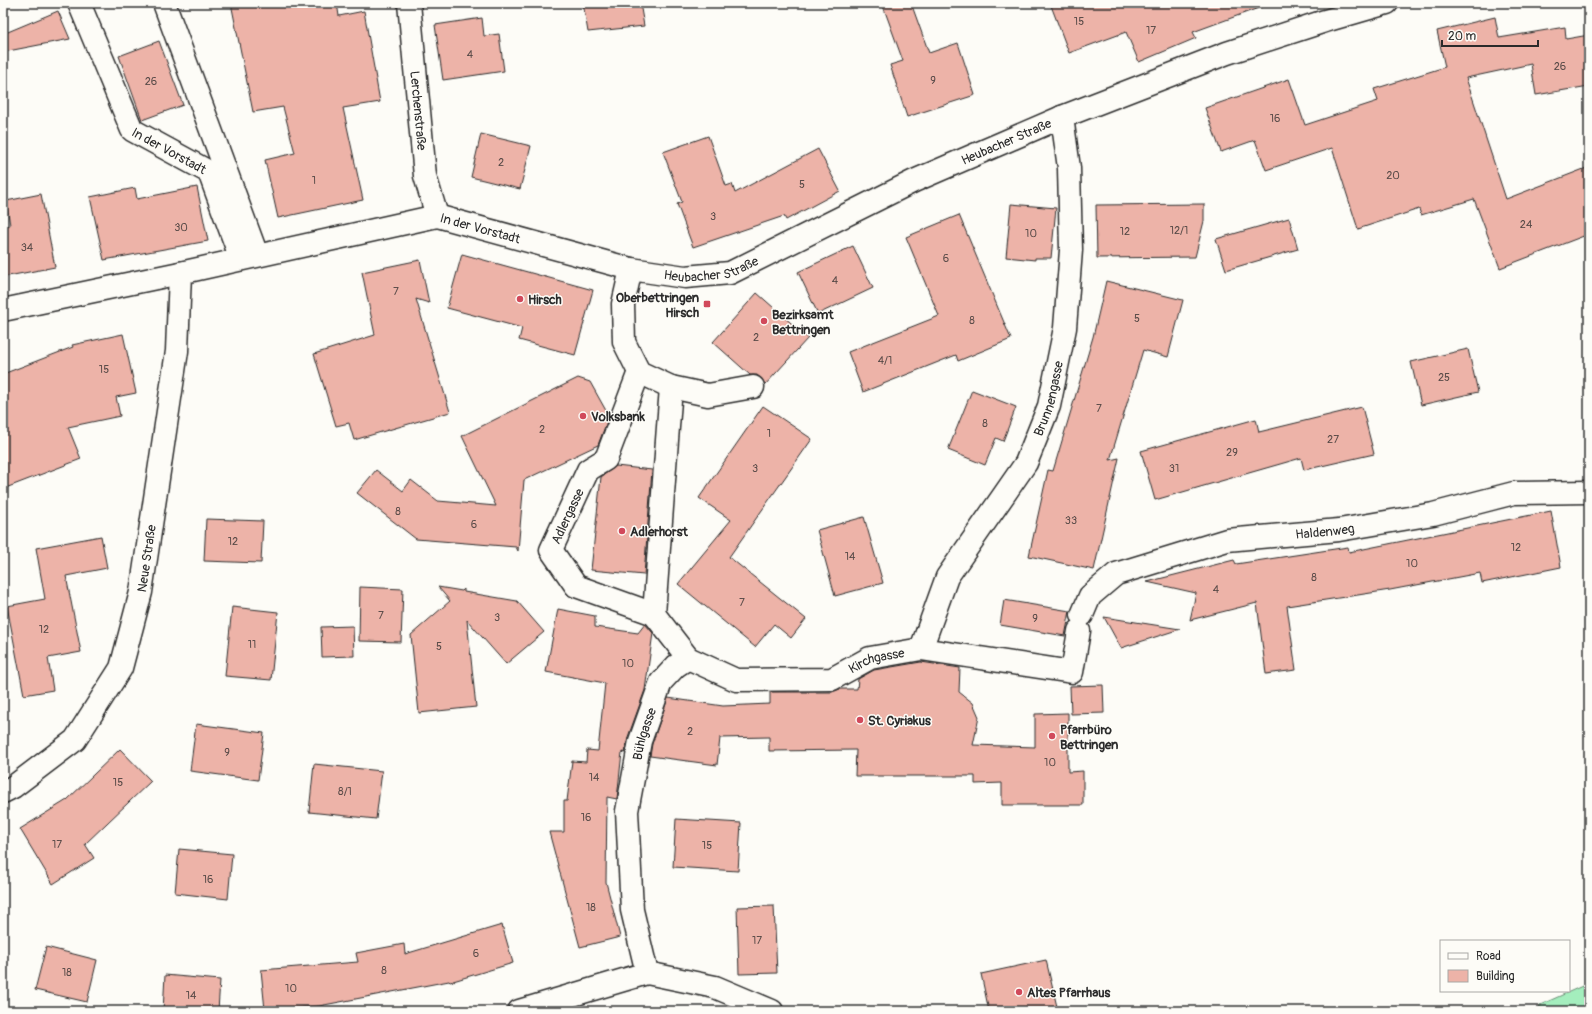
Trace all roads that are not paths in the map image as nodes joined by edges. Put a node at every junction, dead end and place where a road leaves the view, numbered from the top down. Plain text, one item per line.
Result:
1 (164, 3) edge
2 (409, 3) edge
3 (1387, 3) edge
4 (82, 11) edge
5 (1062, 117) junction
6 (437, 216) junction
7 (249, 257) junction
8 (631, 269) junction
9 (180, 273) junction
10 (3, 310) edge
11 (640, 372) junction
12 (671, 386) junction
13 (753, 387) dead end
14 (1589, 492) edge
15 (654, 614) junction
16 (921, 649) junction
17 (688, 658) junction
18 (1072, 672) joint
19 (3, 792) edge
20 (647, 973) junction
21 (520, 1011) edge
22 (772, 1011) edge

1 - 7 street, In der Vorstadt
2 - 6 street, Lerchenstraße
3 - 5 street, Heubacher Straße
4 - 7 street, In der Vorstadt
5 - 8 street, Heubacher Straße
5 - 16 street, Brunnengasse
6 - 7 street, In der Vorstadt
6 - 8 street, In der Vorstadt
7 - 9 street, In der Vorstadt
8 - 11 street
9 - 10 street, In der Vorstadt
9 - 19 street, Neue Straße
11 - 12 street
11 - 15 street, Adlergasse
12 - 13 street
12 - 15 street
14 - 18 street, Haldenweg
15 - 17 street
16 - 17 street, Kirchgasse
16 - 18 street, Kirchgasse
17 - 20 street, Bühlgasse
20 - 21 street
20 - 22 street

